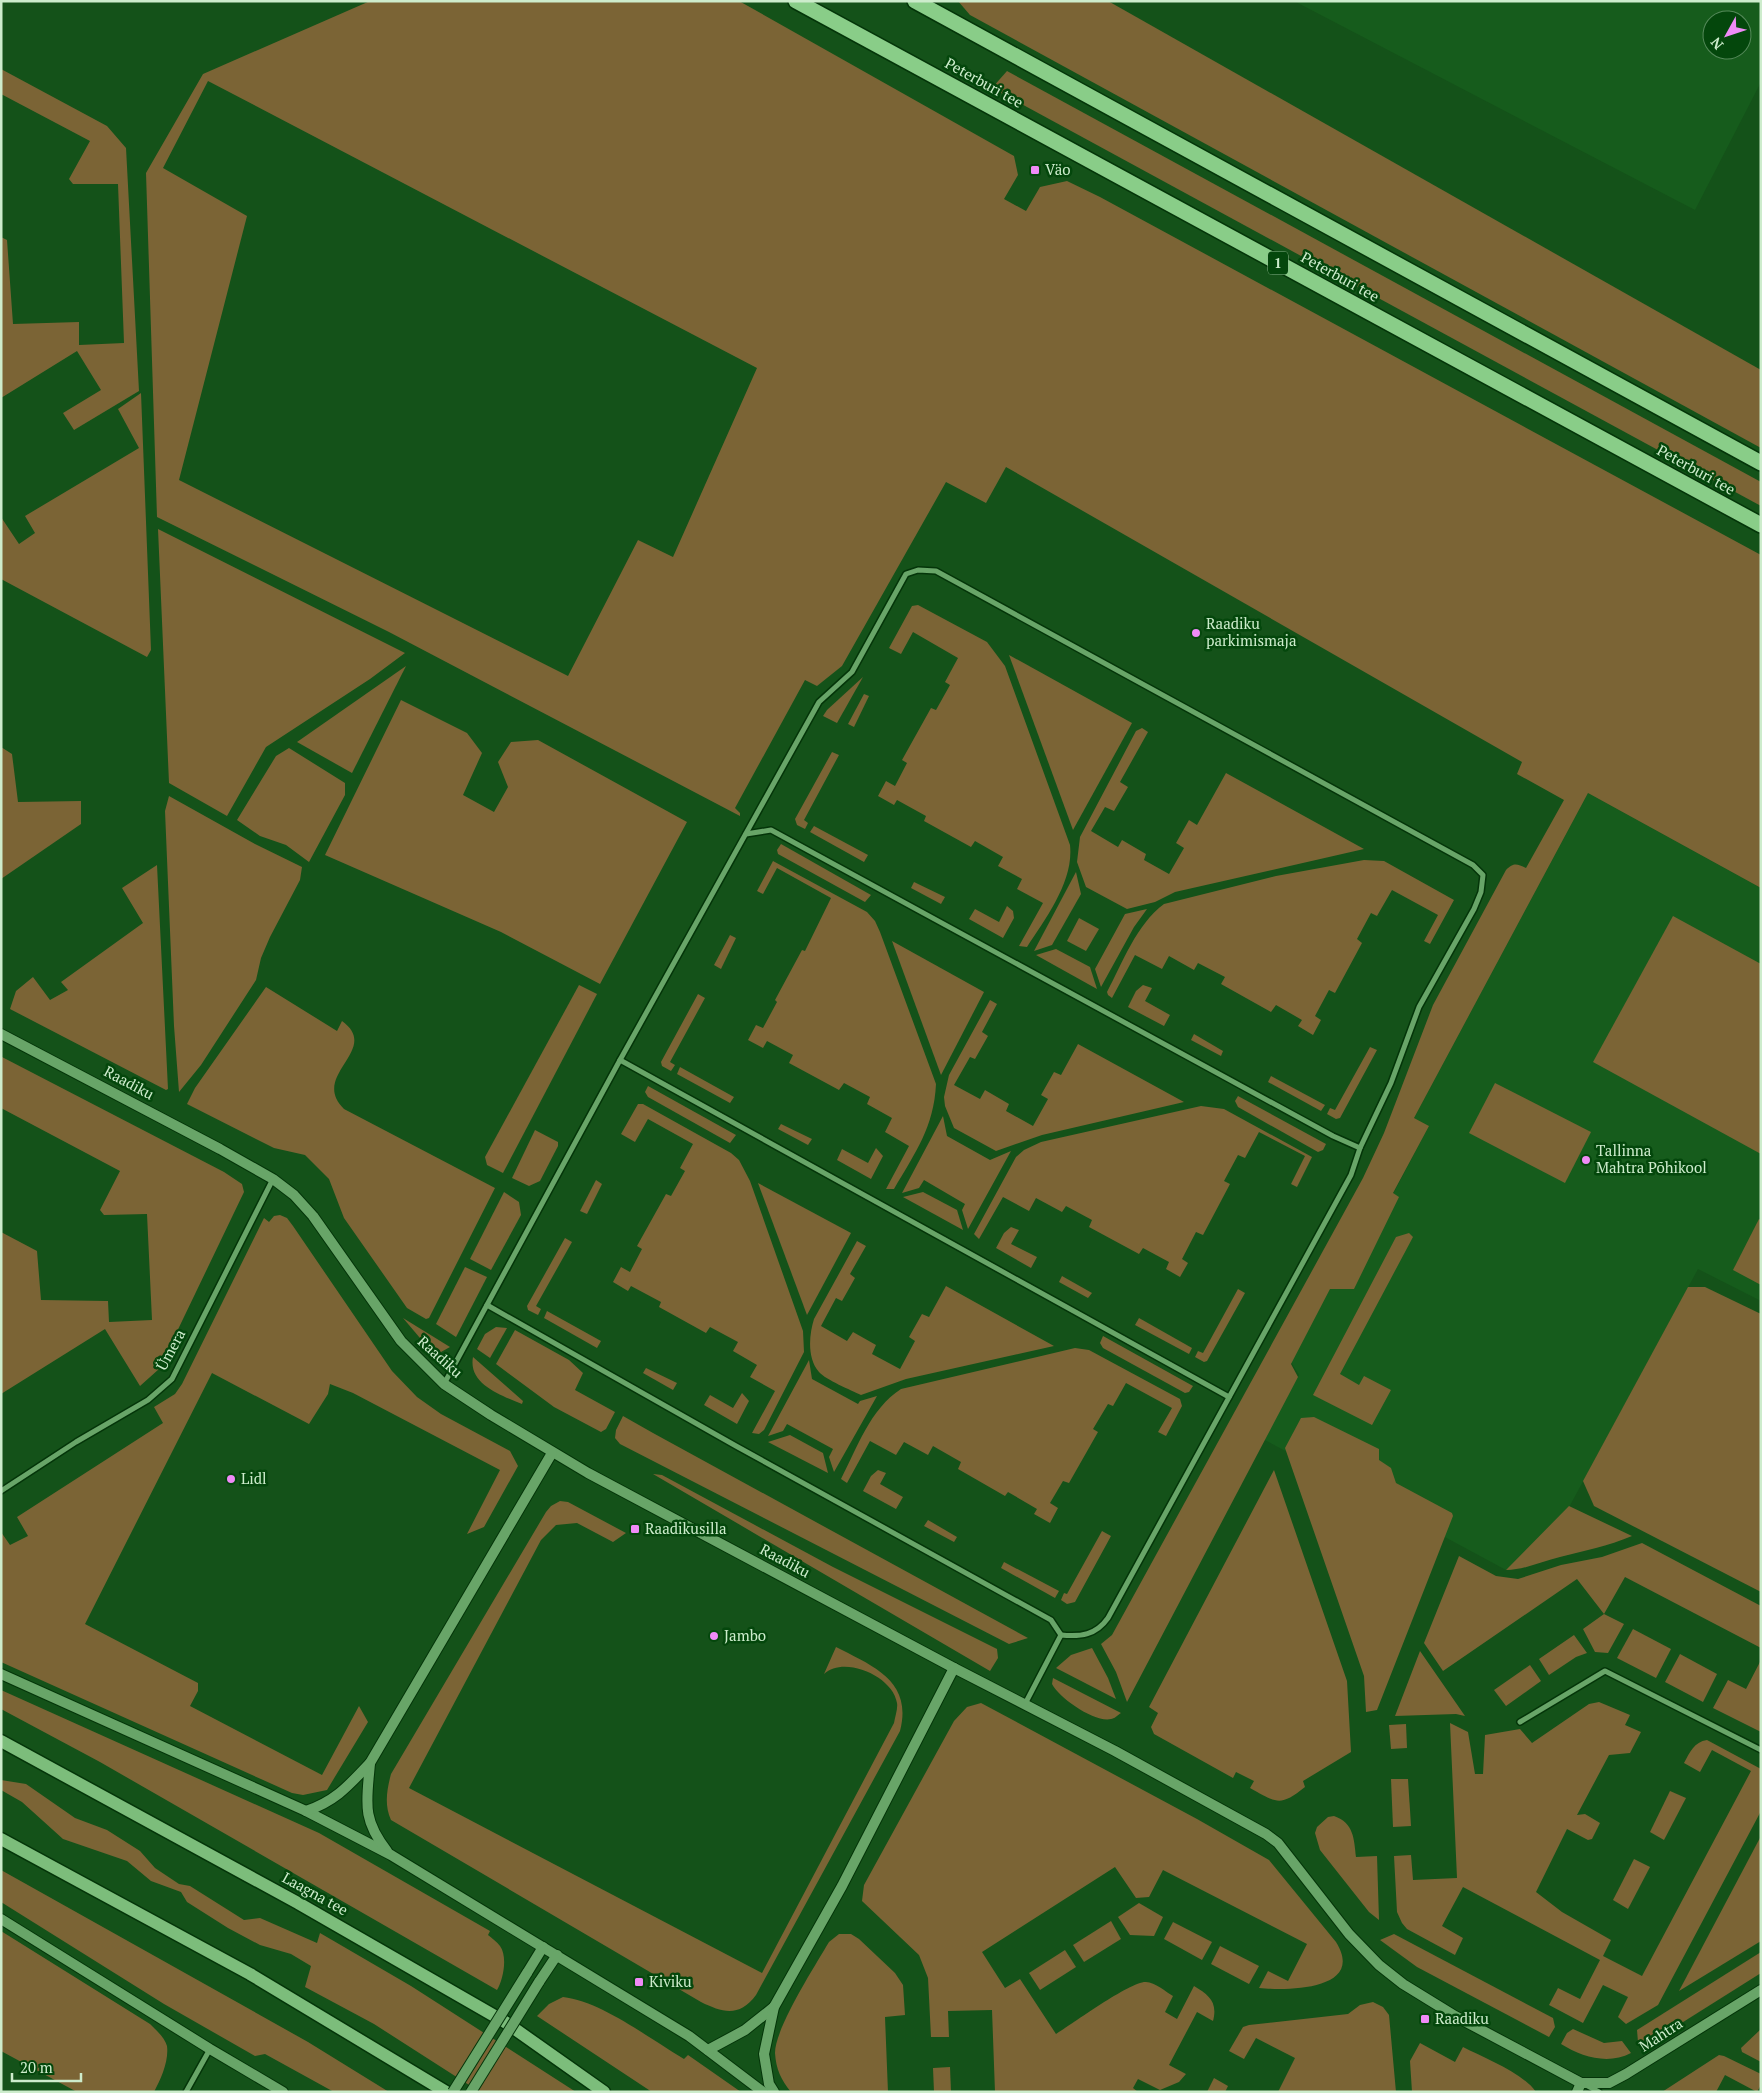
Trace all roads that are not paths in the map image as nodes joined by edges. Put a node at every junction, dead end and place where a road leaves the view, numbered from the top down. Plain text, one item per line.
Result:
1 (796, 1) edge
2 (915, 1) edge
3 (1761, 463) edge
4 (1761, 525) edge
5 (746, 834) junction
6 (1, 1034) edge
7 (620, 1060) junction
8 (1360, 1148) junction
9 (273, 1179) junction
10 (487, 1305) junction
11 (444, 1384) junction
12 (1229, 1397) junction
13 (552, 1453) junction
14 (1, 1491) edge
15 (1061, 1635) junction
16 (954, 1668) junction
17 (1, 1674) edge
18 (1025, 1704) junction
19 (1520, 1722) dead end
20 (1, 1740) edge
21 (1761, 1750) edge
22 (370, 1763) junction
23 (306, 1811) junction
24 (1, 1839) edge
25 (391, 1855) junction
26 (1, 1919) edge
27 (543, 1947) junction
28 (557, 1955) junction
29 (1761, 1990) edge
30 (774, 2007) junction
31 (210, 2049) junction
32 (708, 2050) junction
33 (1579, 2087) edge
34 (186, 2092) edge
35 (284, 2092) edge
36 (446, 2092) edge
37 (452, 2092) edge
38 (471, 2092) edge
39 (604, 2092) edge
40 (763, 2092) edge
41 (774, 2092) edge
42 (1598, 2092) edge

1 - 4 highway, Peterburi tee / 1
2 - 3 highway
5 - 7 street
5 - 8 street
5 - 8 street
6 - 9 street, Raadiku
7 - 10 street
7 - 12 street
8 - 12 street
9 - 11 street, Raadiku
9 - 14 street, Ümera
10 - 11 street
10 - 15 street
11 - 13 street, Raadiku
12 - 15 street
13 - 16 street, Raadiku
13 - 22 street
15 - 18 street
16 - 18 street, Raadiku
16 - 30 street
17 - 23 street
18 - 33 street, Raadiku
19 - 21 street
20 - 39 main road, Laagna tee
22 - 23 street
22 - 25 street
23 - 25 street
24 - 36 main road
25 - 27 street
26 - 31 street
27 - 28 street
27 - 37 street, bridge
28 - 32 street
28 - 38 street, bridge
29 - 33 street, Mahtra
30 - 32 street
30 - 41 street
31 - 34 street
31 - 35 street
32 - 40 street
33 - 42 street

